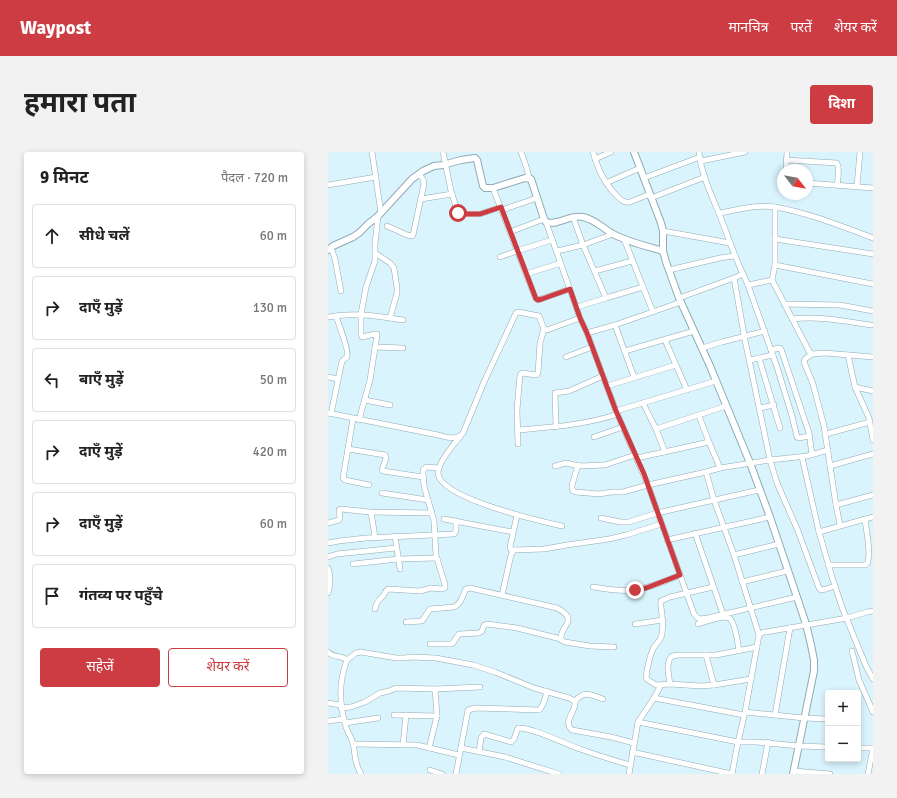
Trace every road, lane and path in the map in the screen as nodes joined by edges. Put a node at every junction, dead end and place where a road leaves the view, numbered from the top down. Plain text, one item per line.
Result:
1 (372, 152) edge
2 (443, 152) edge
3 (521, 152) edge
4 (593, 152) edge
5 (611, 152) edge
6 (634, 152) edge
7 (745, 152) edge
8 (787, 152) edge
9 (860, 152) edge
10 (474, 155) edge
11 (700, 157) edge
12 (595, 159) junction
13 (786, 160) junction
14 (446, 164) junction
15 (786, 164) edge
16 (640, 168) junction
17 (419, 174) junction
18 (705, 177) junction
19 (376, 178) junction
20 (529, 178) junction
21 (644, 178) junction
22 (606, 183) junction
23 (813, 183) edge
24 (328, 185) edge
25 (837, 185) junction
26 (857, 186) junction
27 (493, 188) junction
28 (873, 188) edge
29 (452, 194) junction
30 (650, 196) junction
31 (537, 198) junction
32 (421, 199) junction
33 (775, 207) junction
34 (501, 209) junction
35 (719, 213) junction
36 (380, 215) junction
37 (573, 217) junction
38 (545, 221) junction
39 (387, 226) dead end
40 (663, 231) junction
41 (510, 232) junction
42 (613, 234) junction
43 (873, 238) edge
44 (624, 239) junction
45 (775, 239) junction
46 (552, 240) junction
47 (730, 243) junction
48 (583, 245) junction
49 (329, 249) edge
50 (517, 251) junction
51 (557, 251) junction
52 (663, 251) junction
53 (375, 253) junction
54 (873, 254) edge
55 (734, 256) junction
56 (500, 257) dead end
57 (632, 261) junction
58 (561, 263) junction
59 (775, 265) junction
60 (669, 270) junction
61 (595, 271) junction
62 (526, 274) junction
63 (743, 274) junction
64 (734, 278) junction
65 (772, 280) junction
66 (873, 284) edge
67 (748, 285) junction
68 (643, 286) junction
69 (570, 289) junction
70 (341, 291) dead end
71 (606, 298) junction
72 (680, 300) junction
73 (784, 304) junction
74 (577, 307) junction
75 (873, 311) edge
76 (653, 312) junction
77 (361, 314) junction
78 (336, 316) junction
79 (328, 317) edge
80 (390, 318) junction
81 (580, 318) junction
82 (792, 319) junction
83 (403, 320) dead end
84 (615, 325) junction
85 (870, 325) dead end
86 (544, 329) junction
87 (694, 331) junction
88 (764, 332) junction
89 (587, 333) junction
90 (743, 336) junction
91 (666, 340) junction
92 (375, 347) junction
93 (592, 347) junction
94 (402, 348) dead end
95 (702, 348) junction
96 (625, 351) junction
97 (772, 352) junction
98 (812, 354) junction
99 (848, 354) junction
100 (566, 357) dead end
101 (873, 357) edge
102 (759, 358) junction
103 (750, 360) junction
104 (676, 365) junction
105 (603, 376) junction
106 (328, 377) edge
107 (634, 377) junction
108 (338, 379) junction
109 (716, 381) junction
110 (607, 386) junction
111 (855, 387) junction
112 (687, 390) junction
113 (873, 392) edge
114 (365, 400) junction
115 (643, 403) junction
116 (390, 405) dead end
117 (774, 405) junction
118 (726, 406) junction
119 (760, 408) junction
120 (617, 413) junction
121 (329, 414) edge
122 (699, 416) junction
123 (353, 419) junction
124 (359, 420) junction
125 (870, 422) junction
126 (556, 427) junction
127 (623, 427) junction
128 (780, 428) dead end
129 (656, 429) junction
130 (518, 430) junction
131 (826, 434) junction
132 (809, 436) junction
133 (460, 437) junction
134 (594, 437) dead end
135 (873, 440) edge
136 (709, 442) junction
137 (518, 444) dead end
138 (348, 449) junction
139 (828, 450) junction
140 (665, 452) junction
141 (873, 454) edge
142 (812, 455) junction
143 (636, 457) junction
144 (802, 457) junction
145 (770, 460) junction
146 (750, 463) junction
147 (578, 465) junction
148 (555, 466) dead end
149 (830, 466) junction
150 (439, 468) junction
151 (720, 468) junction
152 (706, 472) junction
153 (423, 477) junction
154 (369, 485) dead end
155 (648, 485) junction
156 (759, 490) junction
157 (382, 493) dead end
158 (873, 495) edge
159 (428, 500) junction
160 (714, 500) junction
161 (836, 505) junction
162 (371, 512) junction
163 (432, 513) junction
164 (657, 513) junction
165 (517, 514) junction
166 (770, 517) junction
167 (873, 517) edge
168 (601, 518) dead end
169 (444, 519) dead end
170 (865, 520) junction
171 (456, 521) junction
172 (328, 523) edge
173 (661, 524) junction
174 (562, 526) dead end
175 (840, 526) junction
176 (723, 527) junction
177 (513, 532) junction
178 (819, 532) junction
179 (695, 533) junction
180 (435, 534) junction
181 (395, 536) junction
182 (375, 537) junction
183 (667, 540) junction
184 (328, 543) edge
185 (778, 544) junction
186 (396, 548) junction
187 (514, 550) junction
188 (734, 555) junction
189 (328, 557) edge
190 (437, 558) junction
191 (398, 559) junction
192 (353, 564) dead end
193 (828, 565) junction
194 (328, 568) edge
195 (400, 569) dead end
196 (787, 571) junction
197 (680, 575) junction
198 (742, 582) junction
199 (835, 586) junction
200 (593, 587) dead end
201 (713, 587) junction
202 (328, 593) edge
203 (686, 594) junction
204 (502, 595) junction
205 (797, 597) junction
206 (751, 607) junction
207 (375, 609) dead end
208 (873, 611) edge
209 (724, 614) junction
210 (847, 618) junction
211 (663, 620) junction
212 (406, 622) dead end
213 (635, 624) dead end
214 (698, 624) dead end
215 (806, 624) junction
216 (790, 628) junction
217 (760, 635) junction
218 (561, 639) junction
219 (430, 644) dead end
220 (614, 647) dead end
221 (757, 647) junction
222 (739, 651) junction
223 (852, 651) dead end
224 (328, 652) edge
225 (706, 655) junction
226 (347, 660) junction
227 (751, 678) junction
228 (873, 679) edge
229 (670, 684) junction
230 (661, 685) junction
231 (714, 686) junction
232 (480, 687) dead end
233 (435, 689) junction
234 (547, 691) junction
235 (654, 698) junction
236 (603, 699) dead end
237 (575, 701) junction
238 (328, 703) edge
239 (341, 706) junction
240 (873, 712) edge
241 (745, 713) junction
242 (394, 714) dead end
243 (406, 715) junction
244 (775, 715) junction
245 (437, 716) junction
246 (378, 718) dead end
247 (804, 718) junction
248 (825, 720) edge
249 (328, 721) edge
250 (344, 721) junction
251 (638, 722) junction
252 (738, 742) junction
253 (768, 742) junction
254 (634, 743) junction
255 (353, 744) junction
256 (403, 745) junction
257 (799, 746) junction
258 (825, 747) edge
259 (429, 748) junction
260 (461, 748) junction
261 (861, 748) edge
262 (873, 748) edge
263 (479, 752) junction
264 (632, 752) junction
265 (459, 755) junction
266 (630, 765) junction
267 (430, 770) dead end
268 (794, 773) edge
269 (361, 774) edge
270 (442, 774) edge
271 (456, 774) edge
272 (559, 774) edge
273 (629, 774) edge
274 (732, 774) edge
275 (762, 774) edge
276 (820, 774) edge
277 (830, 774) edge
278 (868, 774) edge

1 - 19 street
2 - 14 street
3 - 20 street
4 - 12 street
5 - 12 street
6 - 16 street
7 - 11 street
8 - 13 street
9 - 26 street
10 - 14 street
10 - 27 street
11 - 18 street
11 - 21 street
12 - 22 street
13 - 15 street
13 - 25 street
14 - 17 street
14 - 29 street
16 - 21 street
16 - 22 street
17 - 32 street
17 - 36 street
18 - 30 street
18 - 35 street
19 - 24 street
19 - 36 street
20 - 27 street
20 - 31 street
21 - 30 street
22 - 30 street
23 - 25 street
25 - 26 street
26 - 28 street
27 - 34 street
29 - 32 street
29 - 34 street
30 - 40 street
31 - 34 street
31 - 38 street
32 - 39 street
33 - 35 street
33 - 43 street
33 - 45 street
34 - 41 street
35 - 47 street
36 - 49 street
36 - 53 street
37 - 38 street
37 - 42 street
37 - 48 street
38 - 41 street
38 - 46 street
40 - 47 street
40 - 52 street
41 - 50 street
42 - 44 street
42 - 48 street
44 - 52 street
44 - 57 street
45 - 54 street
45 - 59 street
46 - 50 street
46 - 51 street
47 - 55 street
48 - 51 street
48 - 61 street
49 - 70 street
50 - 56 street
50 - 62 street
51 - 58 street
52 - 60 street
53 - 77 street
53 - 80 street
55 - 60 street
55 - 63 street
57 - 61 street
57 - 68 street
58 - 62 street
58 - 69 street
59 - 65 street
59 - 66 street
60 - 72 street
61 - 71 street
62 - 69 street
63 - 64 street
63 - 67 street
64 - 72 street
64 - 90 street
65 - 67 street
65 - 73 street
67 - 88 street
68 - 71 street
68 - 76 street
69 - 74 street
71 - 74 street
72 - 76 street
72 - 87 street
73 - 75 street
73 - 82 street
74 - 81 street
76 - 84 street
77 - 78 street
77 - 80 street
77 - 92 street
78 - 79 street
78 - 108 street
80 - 83 street
81 - 86 street
81 - 89 street
82 - 85 street
82 - 98 street
84 - 89 street
84 - 96 street
86 - 130 street
86 - 133 street
87 - 91 street
87 - 95 street
88 - 90 street
88 - 97 street
89 - 93 street
90 - 95 street
90 - 103 street
91 - 96 street
91 - 104 street
92 - 94 street
92 - 114 street
93 - 100 street
93 - 105 street
95 - 109 street
96 - 107 street
97 - 102 street
97 - 132 street
97 - 132 street
98 - 99 street
98 - 131 street
99 - 101 street
99 - 111 street
102 - 103 street
102 - 117 street
103 - 119 street
104 - 107 street
104 - 112 street
105 - 110 street
105 - 126 street
106 - 108 street
107 - 110 street
108 - 121 street
109 - 112 street
109 - 118 street
110 - 120 street
111 - 113 street
111 - 125 street
112 - 115 street
114 - 116 street
114 - 124 street
115 - 120 street
115 - 129 street
117 - 119 street
117 - 128 street
118 - 122 street
118 - 146 street
119 - 145 street
120 - 126 street
120 - 127 street
121 - 123 street
122 - 129 street
122 - 136 street
123 - 124 street
123 - 138 street
124 - 133 street
125 - 131 street
125 - 135 street
126 - 130 street
127 - 134 street
127 - 143 street
129 - 140 street
130 - 137 street
131 - 139 street
132 - 142 street
133 - 150 street
136 - 140 street
136 - 151 street
138 - 153 street
138 - 154 street
139 - 142 street
139 - 149 street
140 - 143 street
141 - 149 street
142 - 144 street
143 - 147 street
143 - 155 street
144 - 145 street
144 - 178 street
145 - 146 street
145 - 199 street
146 - 151 street
146 - 156 street
147 - 148 street
147 - 155 street
149 - 161 street
150 - 153 street
150 - 165 street
151 - 152 street
152 - 155 street
152 - 160 street
153 - 159 street
155 - 164 street
156 - 160 street
156 - 166 street
157 - 159 street
158 - 161 street
159 - 163 street
160 - 164 street
160 - 176 street
161 - 175 street
162 - 163 street
162 - 172 street
162 - 182 street
163 - 180 street
164 - 168 street
164 - 173 street
165 - 174 street
165 - 177 street
166 - 176 street
166 - 185 street
167 - 170 street
169 - 171 street
170 - 175 street
170 - 193 street
171 - 177 street
171 - 180 street
173 - 183 street
173 - 187 street
175 - 178 street
176 - 179 street
176 - 188 street
177 - 187 street
178 - 193 street
179 - 183 street
179 - 201 street
180 - 181 street
180 - 190 street
181 - 182 street
181 - 186 street
182 - 184 street
183 - 197 street
185 - 188 street
185 - 196 street
186 - 189 street
186 - 191 street
187 - 204 street
188 - 198 street
190 - 191 street
190 - 207 street
191 - 192 street
191 - 195 street
193 - 199 street
194 - 202 street
196 - 198 street
196 - 205 street
197 - 200 street
197 - 203 street
198 - 206 street
199 - 210 street
201 - 203 street
201 - 209 street
203 - 209 street
203 - 211 street
204 - 212 street
204 - 218 street
205 - 206 street
205 - 215 street
206 - 209 street
206 - 217 street
208 - 210 street
210 - 215 street
210 - 228 street
211 - 213 street
211 - 230 street
214 - 222 street
215 - 216 street
215 - 247 street
216 - 217 street
216 - 244 street
217 - 221 street
218 - 219 street
218 - 220 street
221 - 222 street
221 - 227 street
222 - 225 street
223 - 240 street
224 - 226 street
225 - 229 street
225 - 231 street
226 - 234 street
226 - 239 street
227 - 231 street
227 - 241 street
229 - 230 street
229 - 231 street
230 - 235 street
232 - 233 street
233 - 239 street
233 - 245 street
234 - 237 street
234 - 260 street
235 - 241 street
235 - 251 street
236 - 237 street
237 - 254 street
238 - 239 street
239 - 250 street
241 - 244 street
241 - 252 street
242 - 243 street
243 - 245 street
243 - 256 street
244 - 247 street
245 - 259 street
246 - 250 street
247 - 248 street
247 - 257 street
249 - 250 street
250 - 255 street
251 - 252 street
251 - 254 street
252 - 253 street
252 - 274 street
253 - 257 street
253 - 275 street
254 - 264 street
255 - 256 street
255 - 269 street
256 - 259 street
257 - 258 street
257 - 268 street
259 - 265 street
260 - 263 street
260 - 265 street
261 - 262 street
262 - 278 street
263 - 266 street
263 - 272 street
264 - 266 street
264 - 274 street
265 - 271 street
266 - 273 street
267 - 270 street
268 - 276 street
276 - 277 street

